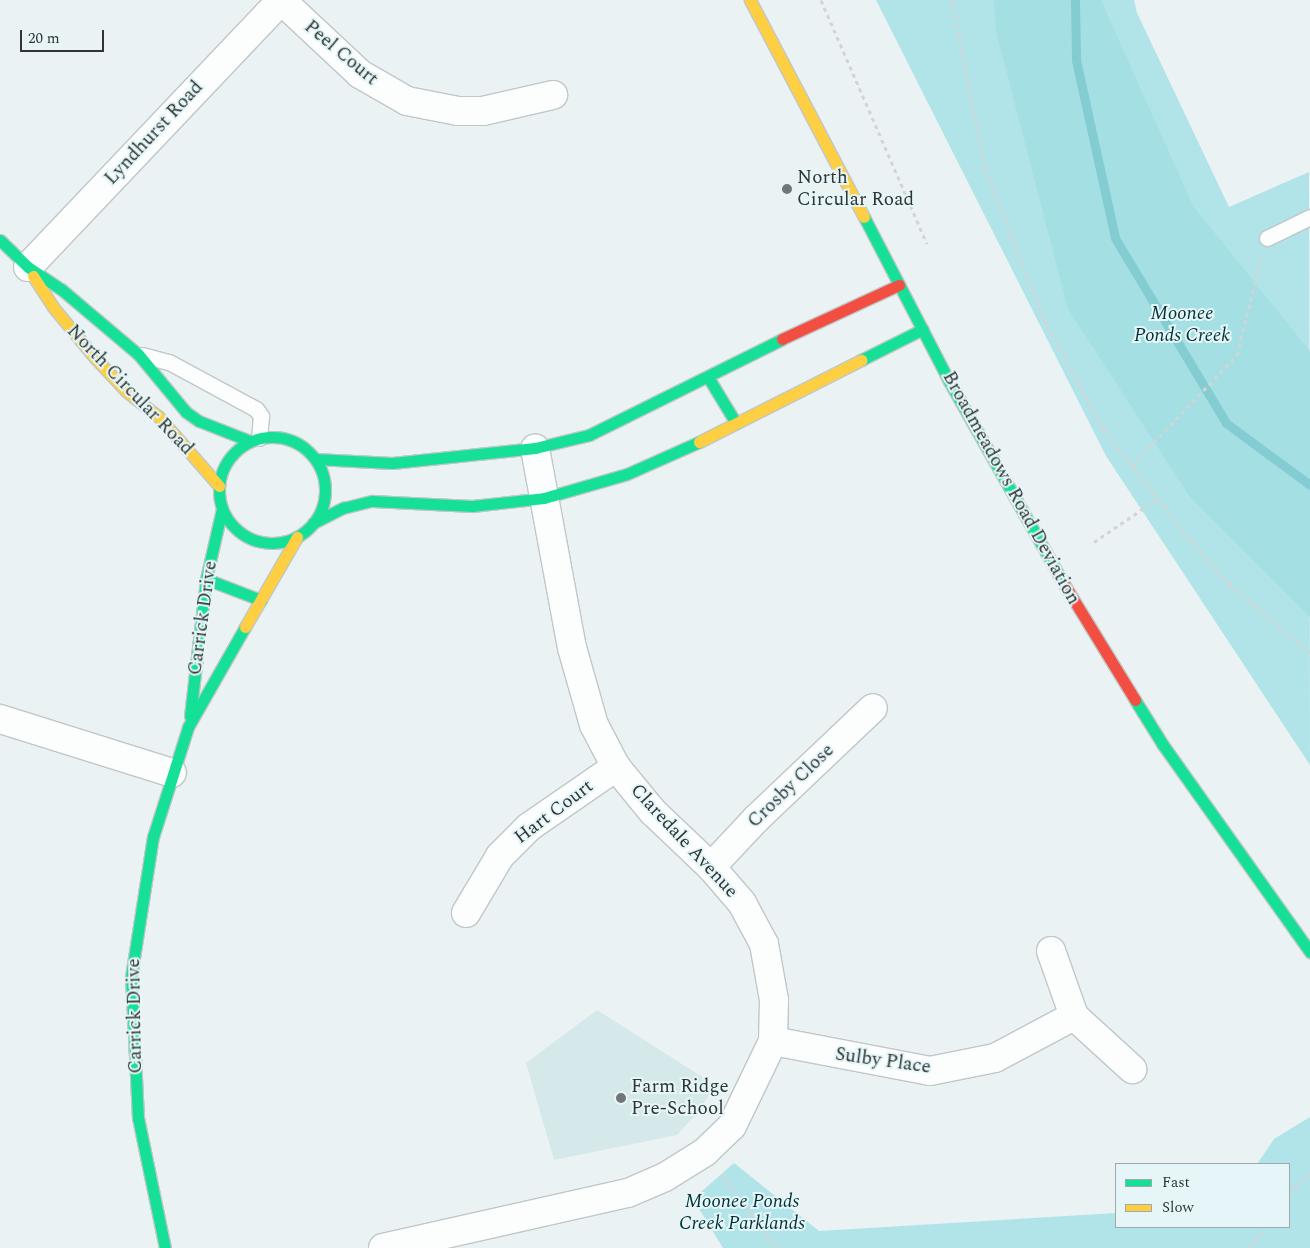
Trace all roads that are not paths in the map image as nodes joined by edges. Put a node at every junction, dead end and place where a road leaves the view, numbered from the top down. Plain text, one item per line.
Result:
1 (281, 0) edge
2 (750, 0) edge
3 (553, 95) dead end
4 (1310, 217) edge
5 (1266, 238) road end
6 (0, 240) edge
7 (28, 267) junction
8 (899, 285) junction
9 (923, 329) junction
10 (138, 354) junction
11 (708, 377) junction
12 (736, 423) junction
13 (254, 439) junction
14 (535, 448) junction
15 (316, 459) junction
16 (219, 486) junction
17 (544, 498) junction
18 (222, 509) junction
19 (314, 523) junction
20 (297, 537) junction
21 (206, 579) junction
22 (261, 600) junction
23 (873, 708) dead end
24 (0, 719) edge
25 (188, 727) junction
26 (616, 767) junction
27 (172, 773) junction
28 (711, 866) junction
29 (466, 914) dead end
30 (1051, 951) dead end
31 (1310, 952) edge
32 (1074, 1016) junction
33 (773, 1041) junction
34 (1132, 1069) dead end
35 (165, 1248) edge
36 (382, 1248) edge

1 - 3 street, Peel Court
1 - 7 street, Lyndhurst Road
2 - 8 street, Broadmeadows Road Deviation
4 - 5 lane
6 - 7 street, North Circular Road
7 - 10 street, North Circular Road
7 - 16 street, North Circular Road
8 - 9 street, Broadmeadows Road Deviation
8 - 11 street
9 - 12 street
9 - 31 street, Broadmeadows Road Deviation
10 - 13 street, North Circular Road
10 - 13 lane
11 - 12 street
11 - 14 street
12 - 17 street
13 - 15 street
13 - 16 street
14 - 15 street
14 - 17 street, Claredale Avenue
15 - 19 street
16 - 18 street
17 - 19 street
17 - 26 street, Claredale Avenue
18 - 20 street
18 - 21 street, Carrick Drive
19 - 20 street
20 - 22 street, Carrick Drive
21 - 22 street
21 - 25 street, Carrick Drive
22 - 25 street, Carrick Drive
23 - 28 street, Crosby Close
24 - 27 street
25 - 27 street, Carrick Drive
26 - 28 street, Claredale Avenue
26 - 29 street, Hart Court
27 - 35 street, Carrick Drive
28 - 33 street, Claredale Avenue
30 - 32 street
32 - 33 street, Sulby Place
32 - 34 street
33 - 36 street, Claredale Avenue

